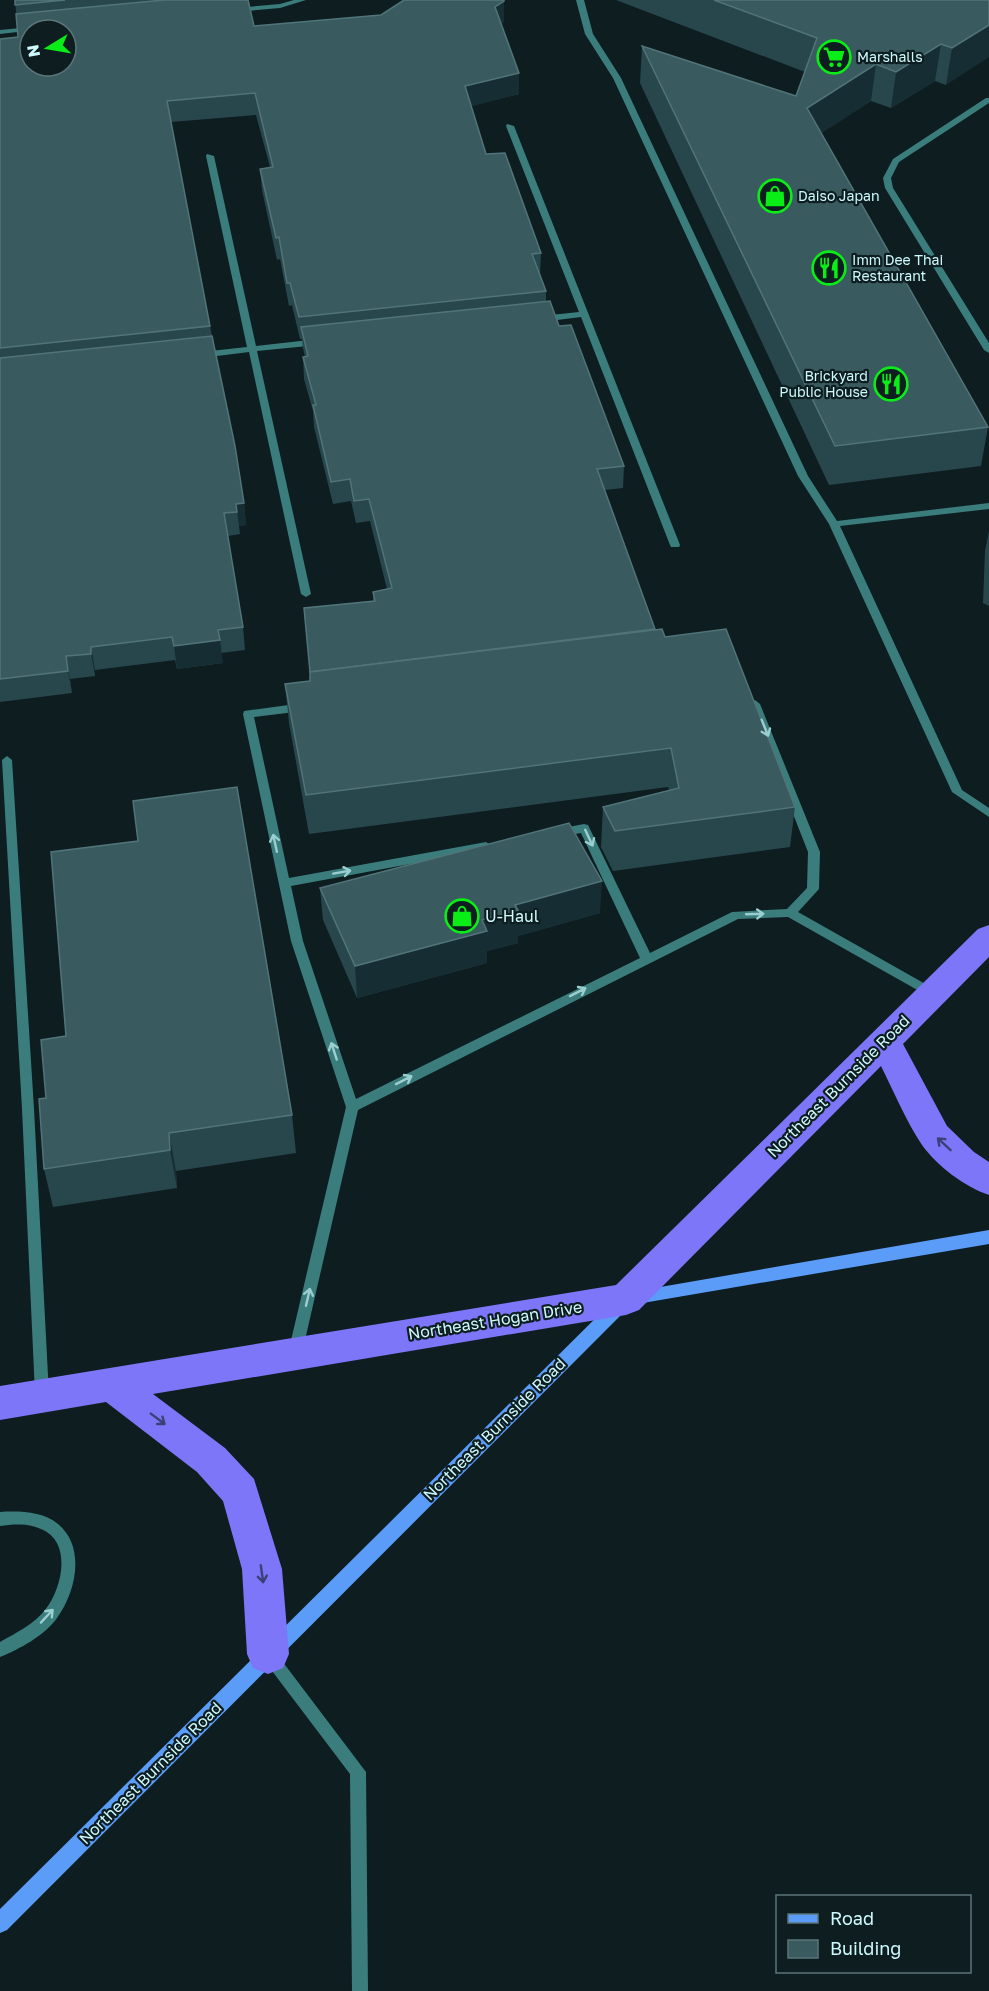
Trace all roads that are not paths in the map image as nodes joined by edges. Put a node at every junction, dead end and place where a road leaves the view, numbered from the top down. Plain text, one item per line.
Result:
1 (302, 0) edge
2 (580, 0) edge
3 (221, 12) edge
4 (18, 30) edge
5 (0, 32) edge
6 (988, 101) edge
7 (510, 126) dead end
8 (210, 156) dead end
9 (585, 314) junction
10 (525, 321) edge
11 (334, 340) edge
12 (251, 349) junction
13 (989, 350) edge
14 (194, 355) edge
15 (989, 506) edge
16 (834, 524) junction
17 (675, 545) dead end
18 (306, 594) dead end
19 (752, 698) edge
20 (319, 705) edge
21 (7, 760) dead end
22 (989, 813) edge
23 (550, 834) edge
24 (504, 843) edge
25 (284, 883) junction
26 (790, 913) junction
27 (989, 937) edge
28 (646, 958) junction
29 (933, 993) junction
30 (884, 1040) junction
31 (352, 1107) junction
32 (989, 1181) edge
33 (989, 1237) edge
34 (626, 1299) junction
35 (295, 1354) junction
36 (111, 1384) junction
37 (42, 1396) junction
38 (0, 1403) edge
39 (0, 1519) edge
40 (0, 1650) edge
41 (268, 1654) junction
42 (0, 1923) edge
43 (360, 1991) edge

1 - 3 street
2 - 16 street
4 - 5 street
6 - 13 street
7 - 9 street
8 - 12 street
9 - 10 street
9 - 17 street
11 - 12 street
12 - 14 street
12 - 18 street
15 - 16 street
16 - 22 street
19 -> 26 street
25 -> 20 street
21 - 37 street
23 -> 28 street
25 -> 24 street
31 -> 25 street
28 -> 26 street
26 - 29 street
27 - 29 highway, Northeast Burnside Road
31 -> 28 street
29 - 30 highway, Northeast Burnside Road
32 -> 30 highway
30 - 34 highway, Northeast Burnside Road
35 -> 31 street
33 - 34 main road, Northeast Hogan Drive
34 - 35 highway, Northeast Hogan Drive
34 - 41 main road, Northeast Burnside Road
35 - 36 highway, Northeast Hogan Drive
36 - 37 highway, Northeast Hogan Drive
36 -> 41 highway
37 - 38 highway, Northeast Hogan Drive
40 -> 39 street
41 - 42 main road, Northeast Burnside Road
41 - 43 street

